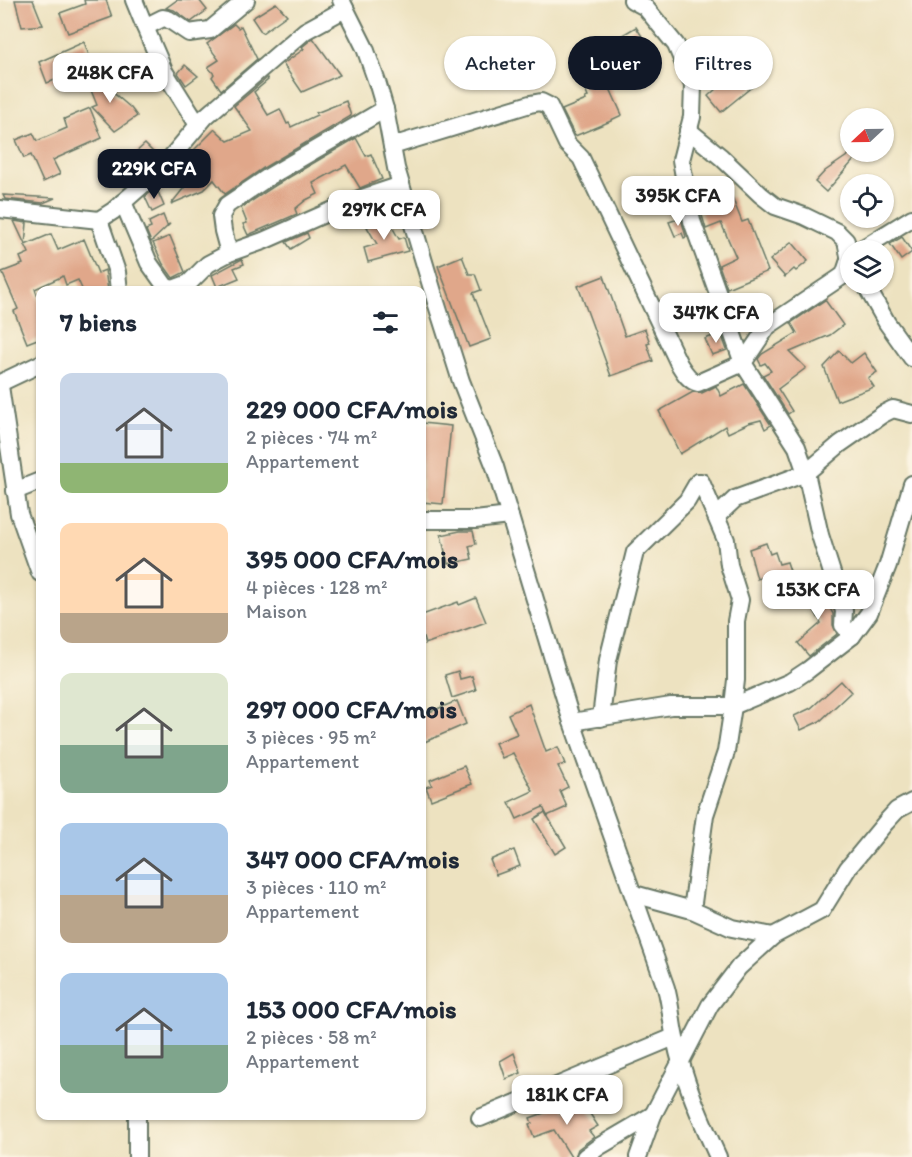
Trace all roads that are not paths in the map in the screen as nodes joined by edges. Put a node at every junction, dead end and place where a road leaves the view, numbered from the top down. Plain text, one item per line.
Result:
1 (134, 0) edge
2 (246, 0) edge
3 (632, 0) edge
4 (343, 4) edge
5 (146, 27) junction
6 (385, 109) junction
7 (198, 125) junction
8 (688, 130) junction
9 (392, 146) junction
10 (401, 185) junction
11 (123, 201) junction
12 (0, 209) edge
13 (912, 218) edge
14 (99, 220) junction
15 (845, 240) edge
16 (877, 240) edge
17 (229, 253) junction
18 (840, 278) edge
19 (118, 286) edge
20 (167, 286) edge
21 (179, 286) edge
22 (871, 294) edge
23 (912, 358) edge
24 (743, 363) junction
25 (36, 366) edge
26 (0, 385) edge
27 (912, 414) edge
28 (806, 473) junction
29 (36, 483) edge
30 (912, 484) edge
31 (15, 491) junction
32 (510, 516) junction
33 (717, 516) junction
34 (426, 520) edge
35 (36, 562) edge
36 (852, 636) junction
37 (733, 706) junction
38 (601, 718) junction
39 (572, 722) junction
40 (912, 802) edge
41 (634, 894) junction
42 (692, 910) junction
43 (773, 936) junction
44 (674, 1037) junction
45 (681, 1062) junction
46 (653, 1115) junction
47 (480, 1118) dead end
48 (136, 1120) edge
49 (137, 1157) edge
50 (585, 1157) edge
51 (638, 1157) edge
52 (718, 1157) edge

1 - 5 street
2 - 5 street
3 - 8 street
4 - 6 street
4 - 7 street
5 - 7 street
6 - 9 street
6 - 17 street
7 - 11 street
8 - 15 street
8 - 24 street
9 - 10 street
9 - 24 street
10 - 17 street
10 - 32 street
11 - 14 street
11 - 20 street
12 - 14 street
13 - 16 street
14 - 19 street
17 - 21 street
18 - 24 street
22 - 23 street
24 - 28 street
25 - 26 street
26 - 31 street
27 - 28 street
28 - 33 street
28 - 36 street
29 - 31 street
30 - 36 street
31 - 35 street
32 - 34 street
32 - 39 street
33 - 37 street
33 - 38 street
36 - 37 street
37 - 38 street
37 - 42 street
38 - 39 street
39 - 41 street
40 - 43 street
41 - 42 street
41 - 44 street
42 - 43 street
43 - 45 street
44 - 45 street
44 - 47 street
45 - 46 street
45 - 52 street
46 - 50 street
46 - 51 street
48 - 49 street

